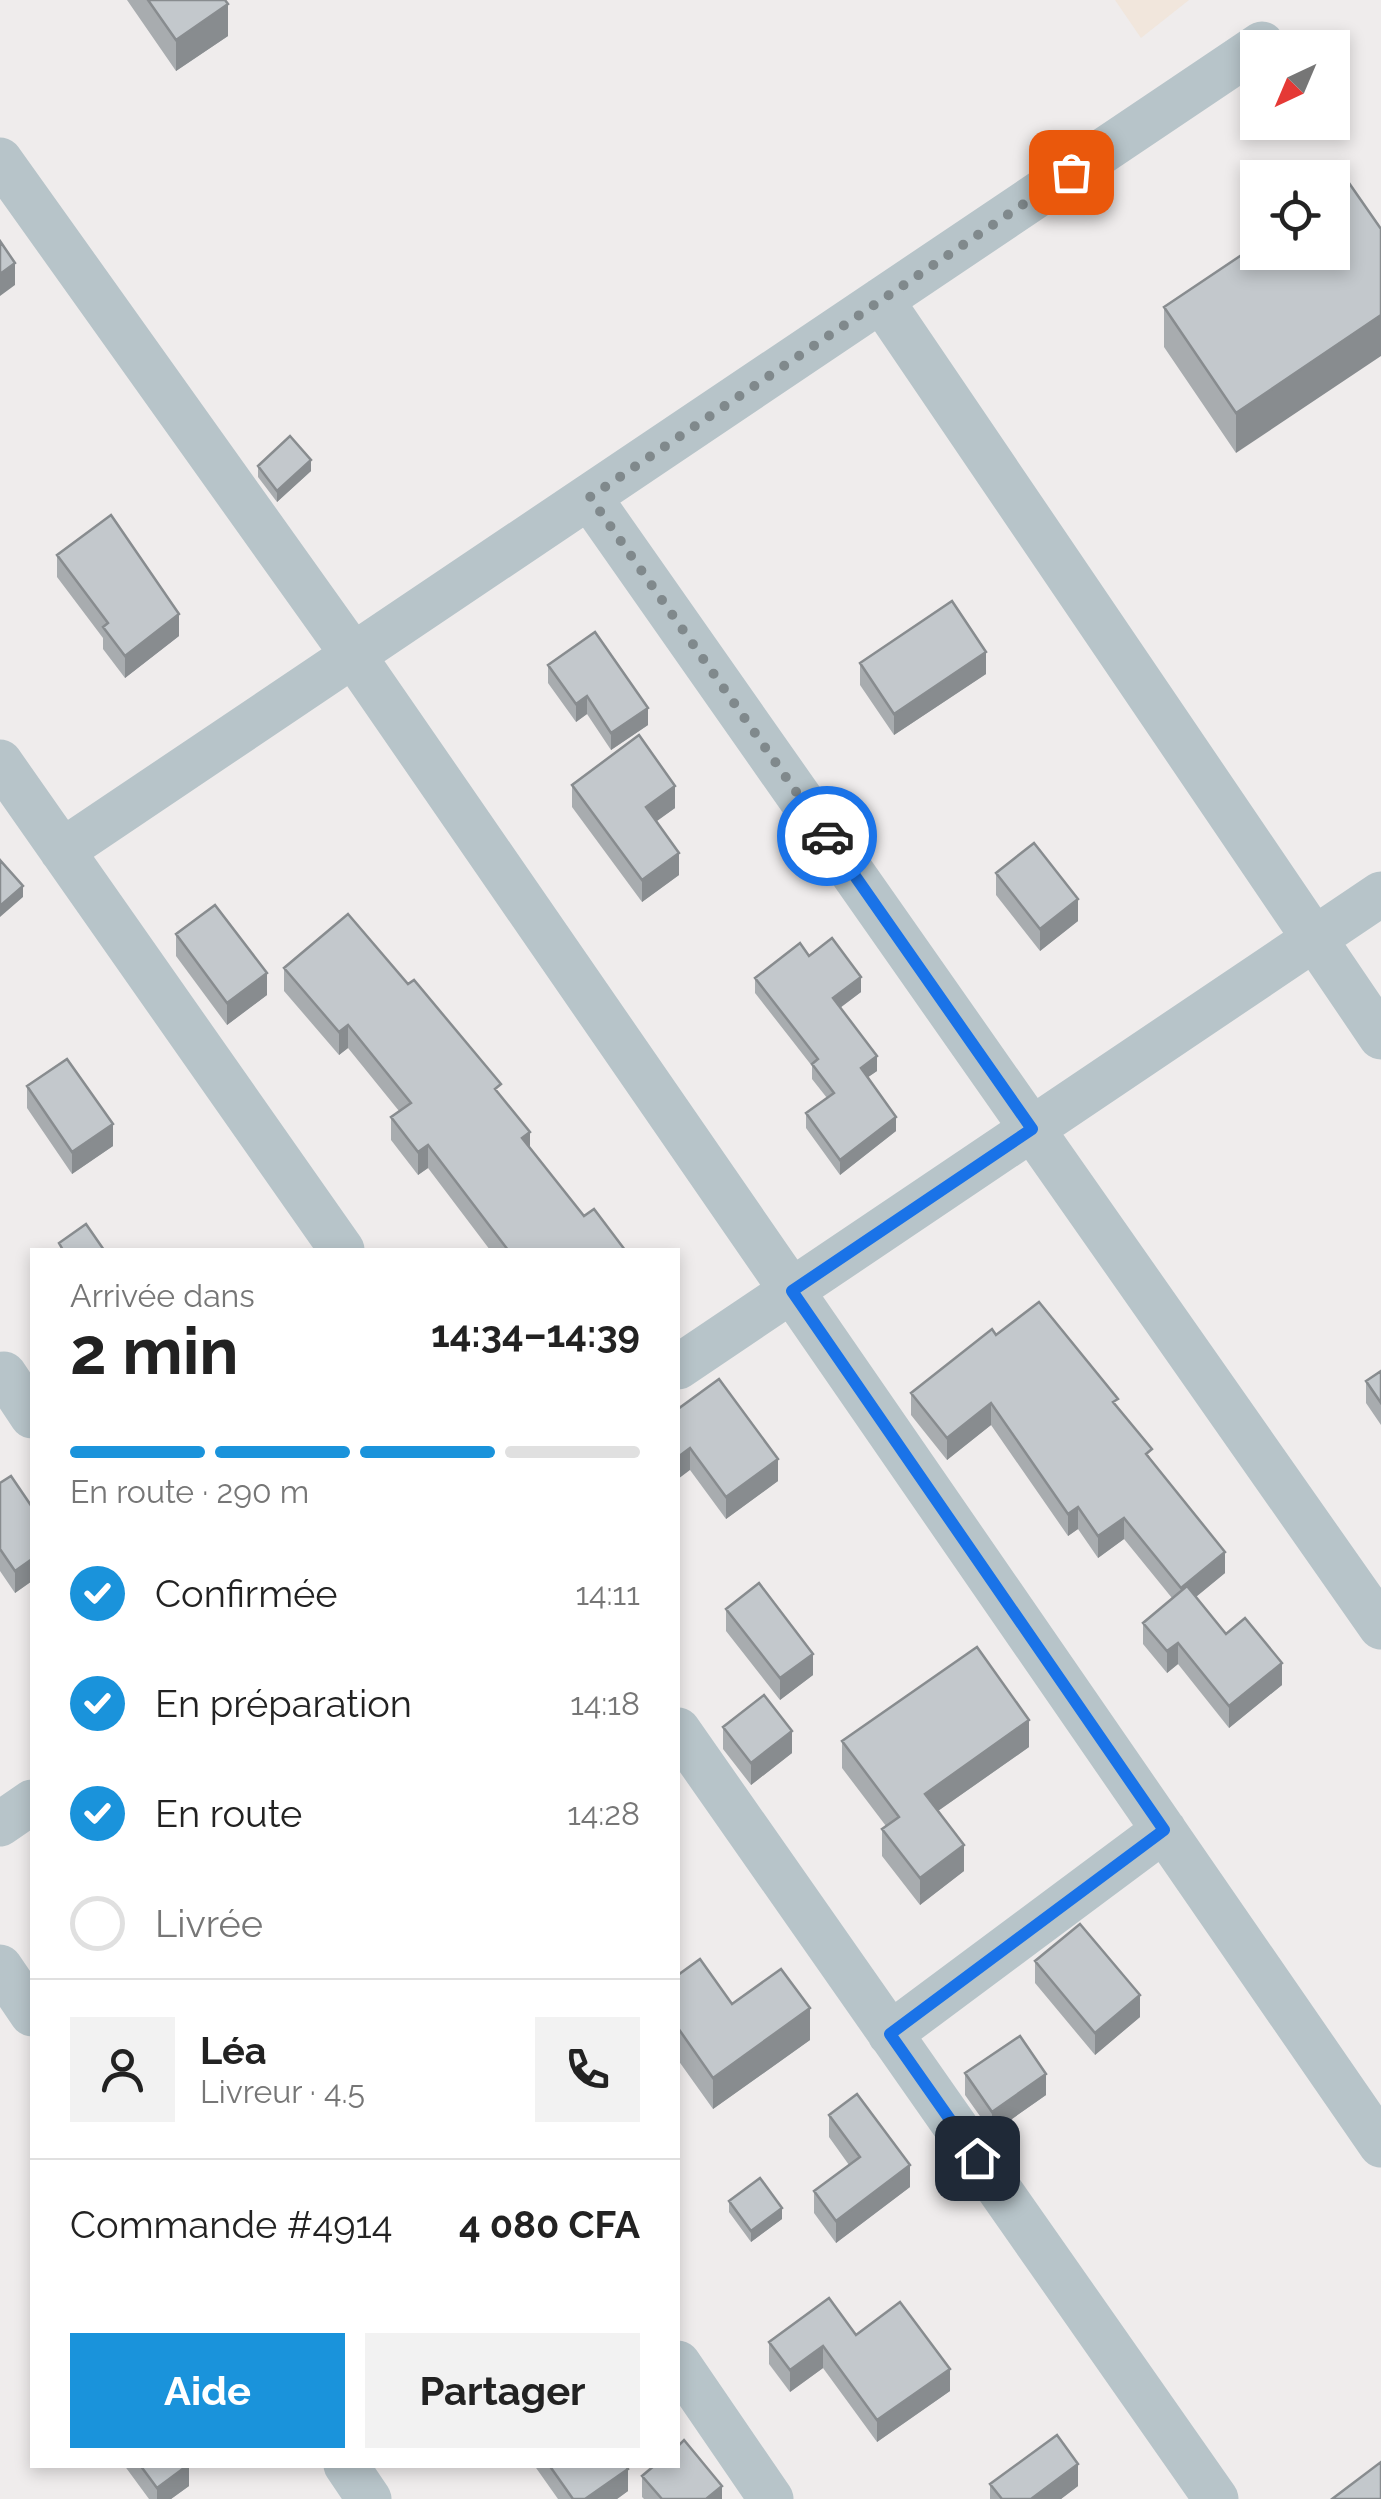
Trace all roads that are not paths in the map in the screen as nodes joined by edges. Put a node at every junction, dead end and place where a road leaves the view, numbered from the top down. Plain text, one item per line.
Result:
1 (1240, 59) edge
2 (0, 160) edge
3 (881, 300) junction
4 (590, 497) junction
5 (353, 655) junction
6 (0, 762) edge
7 (62, 851) junction
8 (1381, 894) edge
9 (1312, 940) junction
10 (1381, 1037) edge
11 (1032, 1129) junction
12 (341, 1248) edge
13 (792, 1291) junction
14 (680, 1367) edge
15 (0, 1377) edge
16 (30, 1413) edge
17 (1381, 1627) edge
18 (680, 1733) edge
19 (30, 1803) edge
20 (0, 1824) edge
21 (1164, 1830) junction
22 (0, 1967) edge
23 (30, 2011) edge
24 (890, 2034) junction
25 (1381, 2145) edge
26 (680, 2365) edge
27 (348, 2468) edge
28 (370, 2499) edge
29 (770, 2499) edge
30 (1216, 2499) edge

1 - 3 street
2 - 5 street
3 - 4 street
3 - 9 street
4 - 5 street
4 - 11 street
5 - 7 street
5 - 13 street
6 - 7 street
7 - 12 street
8 - 9 street
9 - 10 street
9 - 11 street
11 - 13 street
11 - 17 street
13 - 14 street
13 - 21 street
15 - 16 street
18 - 24 street
19 - 20 street
21 - 24 street
21 - 25 street
22 - 23 street
24 - 30 street
26 - 29 street
27 - 28 street

